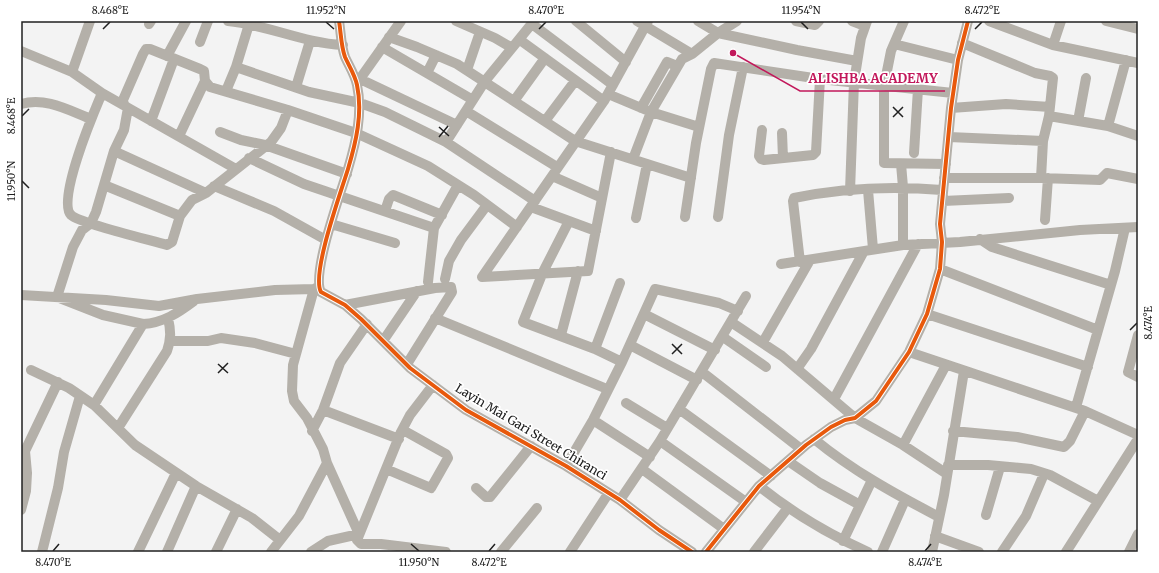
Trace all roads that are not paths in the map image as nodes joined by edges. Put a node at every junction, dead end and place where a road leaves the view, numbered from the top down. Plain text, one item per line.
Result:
1 (90, 21) edge
2 (186, 21) edge
3 (208, 21) edge
4 (228, 21) edge
5 (339, 21) edge
6 (401, 21) edge
7 (456, 21) edge
8 (576, 21) edge
9 (698, 21) edge
10 (737, 21) edge
11 (796, 21) edge
12 (820, 21) edge
13 (852, 21) edge
14 (904, 21) edge
15 (968, 21) edge
16 (989, 21) edge
17 (1061, 21) edge
18 (1106, 21) edge
19 (249, 22) edge
20 (533, 22) edge
21 (644, 23) edge
22 (866, 23) edge
23 (1138, 29) edge
24 (480, 32) junction
25 (718, 33) junction
26 (389, 37) junction
27 (520, 40) junction
28 (310, 41) junction
29 (200, 42) dead end
30 (962, 43) junction
31 (894, 44) junction
32 (1053, 44) junction
33 (343, 45) junction
34 (382, 47) junction
35 (512, 48) junction
36 (21, 51) edge
37 (692, 54) junction
38 (436, 55) junction
39 (171, 58) junction
40 (545, 58) junction
41 (857, 60) junction
42 (958, 60) junction
43 (1126, 60) junction
44 (626, 62) junction
45 (1138, 63) edge
46 (677, 66) junction
47 (236, 67) junction
48 (743, 67) junction
49 (467, 70) junction
50 (72, 72) junction
51 (427, 73) junction
52 (1086, 78) dead end
53 (820, 79) junction
54 (575, 80) junction
55 (205, 81) junction
56 (359, 81) junction
57 (485, 81) junction
58 (854, 82) junction
59 (884, 86) junction
60 (296, 87) junction
61 (918, 88) junction
62 (226, 91) junction
63 (102, 93) junction
64 (953, 93) junction
65 (608, 94) junction
66 (473, 100) junction
67 (514, 101) junction
68 (21, 104) edge
69 (360, 104) junction
70 (128, 108) junction
71 (641, 108) junction
72 (951, 108) junction
73 (288, 110) junction
74 (466, 111) junction
75 (651, 112) junction
76 (1050, 112) junction
77 (91, 119) junction
78 (151, 121) junction
79 (545, 121) junction
80 (1078, 121) junction
81 (457, 125) junction
82 (1108, 126) junction
83 (699, 127) junction
84 (762, 130) dead end
85 (220, 132) dead end
86 (356, 133) junction
87 (782, 133) dead end
88 (179, 136) junction
89 (1138, 136) edge
90 (949, 137) junction
91 (575, 141) junction
92 (1043, 141) junction
93 (446, 142) junction
94 (265, 145) junction
95 (114, 151) junction
96 (611, 152) junction
97 (914, 153) dead end
98 (249, 158) junction
99 (783, 158) junction
100 (633, 159) junction
101 (647, 164) junction
102 (902, 164) junction
103 (946, 164) junction
104 (236, 169) junction
105 (554, 172) junction
106 (347, 174) junction
107 (691, 178) junction
108 (944, 178) junction
109 (1045, 178) junction
110 (1138, 179) edge
111 (104, 185) junction
112 (458, 185) junction
113 (214, 186) junction
114 (903, 187) junction
115 (868, 190) junction
116 (942, 190) junction
117 (850, 191) junction
118 (206, 193) junction
119 (339, 196) junction
120 (602, 198) junction
121 (1009, 198) dead end
122 (943, 201) junction
123 (533, 204) junction
124 (487, 205) junction
125 (385, 211) junction
126 (442, 215) junction
127 (180, 216) junction
128 (685, 217) dead end
129 (718, 217) dead end
130 (636, 218) dead end
131 (1045, 220) dead end
132 (569, 221) junction
133 (91, 223) junction
134 (331, 224) junction
135 (517, 227) junction
136 (1138, 227) edge
137 (434, 228) junction
138 (1125, 228) junction
139 (596, 231) junction
140 (980, 239) junction
141 (326, 240) junction
142 (942, 242) junction
143 (395, 243) dead end
144 (918, 244) junction
145 (903, 245) junction
146 (868, 250) junction
147 (805, 261) junction
148 (780, 264) dead end
149 (940, 269) junction
150 (578, 271) junction
151 (544, 272) junction
152 (445, 279) dead end
153 (428, 282) dead end
154 (620, 283) dead end
155 (1111, 285) junction
156 (316, 288) junction
157 (417, 291) junction
158 (21, 294) edge
159 (746, 296) dead end
160 (57, 297) junction
161 (197, 299) junction
162 (345, 305) junction
163 (738, 311) junction
164 (644, 314) junction
165 (927, 314) junction
166 (168, 318) junction
167 (435, 318) junction
168 (731, 322) junction
169 (143, 324) junction
170 (367, 324) junction
171 (1098, 330) junction
172 (1138, 335) edge
173 (561, 336) junction
174 (723, 337) junction
175 (171, 341) junction
176 (383, 341) junction
177 (763, 342) junction
178 (630, 345) junction
179 (595, 349) junction
180 (715, 350) junction
181 (909, 352) junction
182 (296, 354) junction
183 (622, 362) junction
184 (407, 364) junction
185 (946, 365) junction
186 (766, 367) dead end
187 (1088, 367) junction
188 (797, 369) junction
189 (32, 370) dead end
190 (964, 371) junction
191 (699, 376) junction
192 (1138, 377) edge
193 (58, 382) junction
194 (433, 385) junction
195 (607, 390) junction
196 (80, 396) junction
197 (834, 399) junction
198 (626, 402) dead end
199 (94, 405) junction
200 (679, 409) junction
201 (1081, 409) junction
202 (323, 410) junction
203 (855, 418) junction
204 (593, 420) junction
205 (118, 428) junction
206 (667, 428) junction
207 (312, 431) junction
208 (953, 431) junction
209 (401, 435) junction
210 (1138, 435) edge
211 (814, 439) junction
212 (1138, 440) edge
213 (660, 441) junction
214 (903, 445) junction
215 (531, 446) junction
216 (801, 449) junction
217 (650, 457) junction
218 (788, 461) junction
219 (327, 463) junction
220 (566, 466) junction
221 (1000, 467) junction
222 (386, 469) junction
223 (642, 469) junction
224 (948, 470) junction
225 (176, 473) junction
226 (1044, 474) junction
227 (771, 476) junction
228 (872, 480) junction
229 (196, 486) junction
230 (759, 486) junction
231 (476, 488) dead end
232 (608, 494) junction
233 (620, 500) junction
234 (905, 500) junction
235 (746, 502) junction
236 (1098, 502) junction
237 (860, 505) junction
238 (537, 508) dead end
239 (237, 509) junction
240 (787, 509) junction
241 (21, 510) edge
242 (986, 515) dead end
243 (939, 517) junction
244 (724, 529) junction
245 (359, 534) junction
246 (1138, 534) edge
247 (935, 536) junction
248 (280, 540) junction
249 (843, 541) junction
250 (381, 544) junction
251 (366, 548) edge
252 (42, 552) edge
253 (138, 552) edge
254 (167, 552) edge
255 (216, 552) edge
256 (271, 552) edge
257 (311, 552) edge
258 (388, 552) edge
259 (446, 552) edge
260 (501, 552) edge
261 (570, 552) edge
262 (692, 552) edge
263 (706, 552) edge
264 (754, 552) edge
265 (868, 552) edge
266 (882, 552) edge
267 (932, 552) edge
268 (979, 552) edge
269 (1002, 552) edge
270 (1066, 552) edge
271 (1129, 552) edge

1 - 50 street
2 - 39 street
3 - 29 street
4 - 19 street
5 - 33 street
6 - 26 street
7 - 24 street
8 - 44 street
9 - 25 street
10 - 25 street
11 - 12 street
13 - 22 street
14 - 31 street
15 - 30 street
16 - 32 street
17 - 32 street
18 - 23 street
19 - 28 street
19 - 47 street
20 - 27 street
20 - 65 street
21 - 37 street
21 - 44 street
22 - 41 street
24 - 35 street
24 - 49 street
25 - 37 street
25 - 41 street
26 - 34 street
26 - 38 street
27 - 35 street
27 - 40 street
28 - 33 street
28 - 60 street
30 - 42 street
30 - 76 street
31 - 42 street
31 - 59 street
32 - 43 street
33 - 56 street
34 - 51 street
34 - 56 street
35 - 57 street
36 - 50 street
37 - 46 street
38 - 49 street
38 - 51 street
39 - 55 street
39 - 70 street
39 - 78 street
40 - 54 street
40 - 67 street
41 - 58 street
42 - 64 street
43 - 45 street
43 - 82 street
44 - 65 street
46 - 71 street
46 - 75 street
47 - 60 street
47 - 62 street
48 - 53 street
48 - 83 street
48 - 129 street
49 - 57 street
50 - 63 street
51 - 66 street
52 - 80 street
53 - 58 street
53 - 99 street
54 - 65 street
54 - 79 street
55 - 62 street
55 - 88 street
56 - 69 street
56 - 81 street
57 - 66 street
57 - 67 street
58 - 59 street
58 - 117 street
59 - 61 street
59 - 102 street
60 - 69 street
61 - 64 street
61 - 97 street
62 - 73 street
63 - 70 street
63 - 77 street
64 - 72 street
65 - 71 street
65 - 91 street
66 - 74 street
67 - 79 street
68 - 77 street
69 - 86 street
69 - 93 street
70 - 78 street
70 - 95 street
71 - 75 street
72 - 76 street
72 - 90 street
73 - 86 street
73 - 94 street
74 - 81 street
74 - 105 street
75 - 83 street
75 - 100 street
76 - 80 street
76 - 92 street
77 - 133 street
78 - 88 street
79 - 91 street
80 - 82 street
81 - 93 street
82 - 89 street
83 - 107 street
84 - 99 street
85 - 94 street
86 - 106 street
86 - 112 street
87 - 99 street
88 - 104 street
90 - 92 street
90 - 103 street
91 - 96 street
91 - 105 street
92 - 109 street
93 - 123 street
94 - 98 street
94 - 106 street
95 - 111 street
95 - 118 street
96 - 100 street
96 - 120 street
98 - 104 street
98 - 119 street
100 - 101 street
101 - 107 street
101 - 130 street
102 - 103 street
102 - 114 street
103 - 108 street
104 - 113 street
105 - 120 street
105 - 123 street
106 - 119 street
107 - 128 street
108 - 109 street
108 - 116 street
109 - 110 street
109 - 131 street
111 - 127 street
111 - 133 street
112 - 124 street
112 - 126 street
113 - 118 street
113 - 141 street
114 - 115 street
114 - 116 street
114 - 145 street
115 - 117 street
115 - 146 street
116 - 122 street
117 - 147 street
118 - 127 street
119 - 125 street
119 - 134 street
120 - 139 street
121 - 122 street
122 - 142 street
123 - 132 street
123 - 135 street
124 - 135 street
124 - 152 street
125 - 126 street
125 - 137 street
126 - 137 street
127 - 133 street
132 - 139 street
132 - 151 street
133 - 160 street
134 - 141 street
134 - 143 street
135 - 151 street
136 - 138 street
137 - 153 street
138 - 140 street
138 - 155 street
139 - 150 street
140 - 142 street
140 - 155 street
141 - 156 street
142 - 144 street
142 - 149 street
144 - 145 street
144 - 197 street
145 - 146 street
146 - 147 street
146 - 188 street
147 - 148 street
147 - 177 street
149 - 165 street
149 - 171 street
150 - 151 street
150 - 173 street
151 - 173 street
154 - 179 street
155 - 171 street
156 - 161 street
156 - 162 street, Layin Mai Gari Street Chiranci
156 - 182 street
157 - 162 street
157 - 167 street
157 - 176 street
158 - 160 street
159 - 163 street
160 - 161 street
160 - 169 street
161 - 166 street
162 - 170 street, Layin Mai Gari Street Chiranci
163 - 164 street
163 - 168 street
164 - 178 street
164 - 180 street
165 - 181 street
165 - 187 street
166 - 169 street
166 - 175 street
167 - 184 street
167 - 195 street
168 - 174 street
168 - 177 street
169 - 199 street
170 - 176 street, Layin Mai Gari Street Chiranci
170 - 202 street
171 - 187 street
172 - 192 street
173 - 179 street
174 - 180 street
174 - 186 street
175 - 182 street
175 - 205 street
176 - 184 street, Layin Mai Gari Street Chiranci
177 - 188 street
178 - 183 street
178 - 191 street
179 - 183 street
180 - 191 street
181 - 185 street
181 - 203 street
182 - 207 street
183 - 195 street
184 - 194 street, Layin Mai Gari Street Chiranci
185 - 190 street
185 - 214 street
187 - 201 street
188 - 197 street
189 - 193 street
190 - 201 street
190 - 208 street
191 - 200 street
191 - 216 street
193 - 196 street
193 - 241 street
194 - 209 street
194 - 215 street, Layin Mai Gari Street Chiranci
195 - 204 street
196 - 199 street
196 - 252 street
197 - 203 street
198 - 206 street
199 - 205 street
200 - 206 street
200 - 227 street
201 - 208 street
201 - 210 street
202 - 207 street
202 - 209 street
203 - 211 street
203 - 214 street
204 - 217 street
204 - 220 street
205 - 225 street
206 - 213 street
207 - 219 street
208 - 224 street
209 - 222 street
209 - 222 street
211 - 216 street
211 - 228 street
212 - 236 street
213 - 217 street
213 - 235 street
214 - 224 street
215 - 220 street, Layin Mai Gari Street Chiranci
215 - 231 street
216 - 218 street
217 - 223 street
218 - 227 street
218 - 237 street
219 - 245 street
219 - 248 street
220 - 232 street, Layin Mai Gari Street Chiranci
221 - 224 street
221 - 226 street
221 - 242 street
222 - 245 street
223 - 233 street
223 - 244 street
224 - 243 street
225 - 229 street
225 - 253 street
226 - 236 street
226 - 269 street
227 - 230 street
228 - 234 street
228 - 237 street
229 - 239 street
229 - 254 street
230 - 235 street
230 - 240 street
232 - 233 street, Layin Mai Gari Street Chiranci
232 - 261 street
233 - 262 street, Layin Mai Gari Street Chiranci
234 - 243 street
234 - 266 street
235 - 244 street
236 - 270 street
237 - 249 street
238 - 260 street
239 - 248 street
239 - 255 street
240 - 249 street
240 - 264 street
243 - 247 street
244 - 263 street
245 - 251 street
245 - 257 street
246 - 271 street
247 - 267 street
247 - 268 street
248 - 256 street
249 - 265 street
250 - 251 street
250 - 258 street
250 - 259 street

